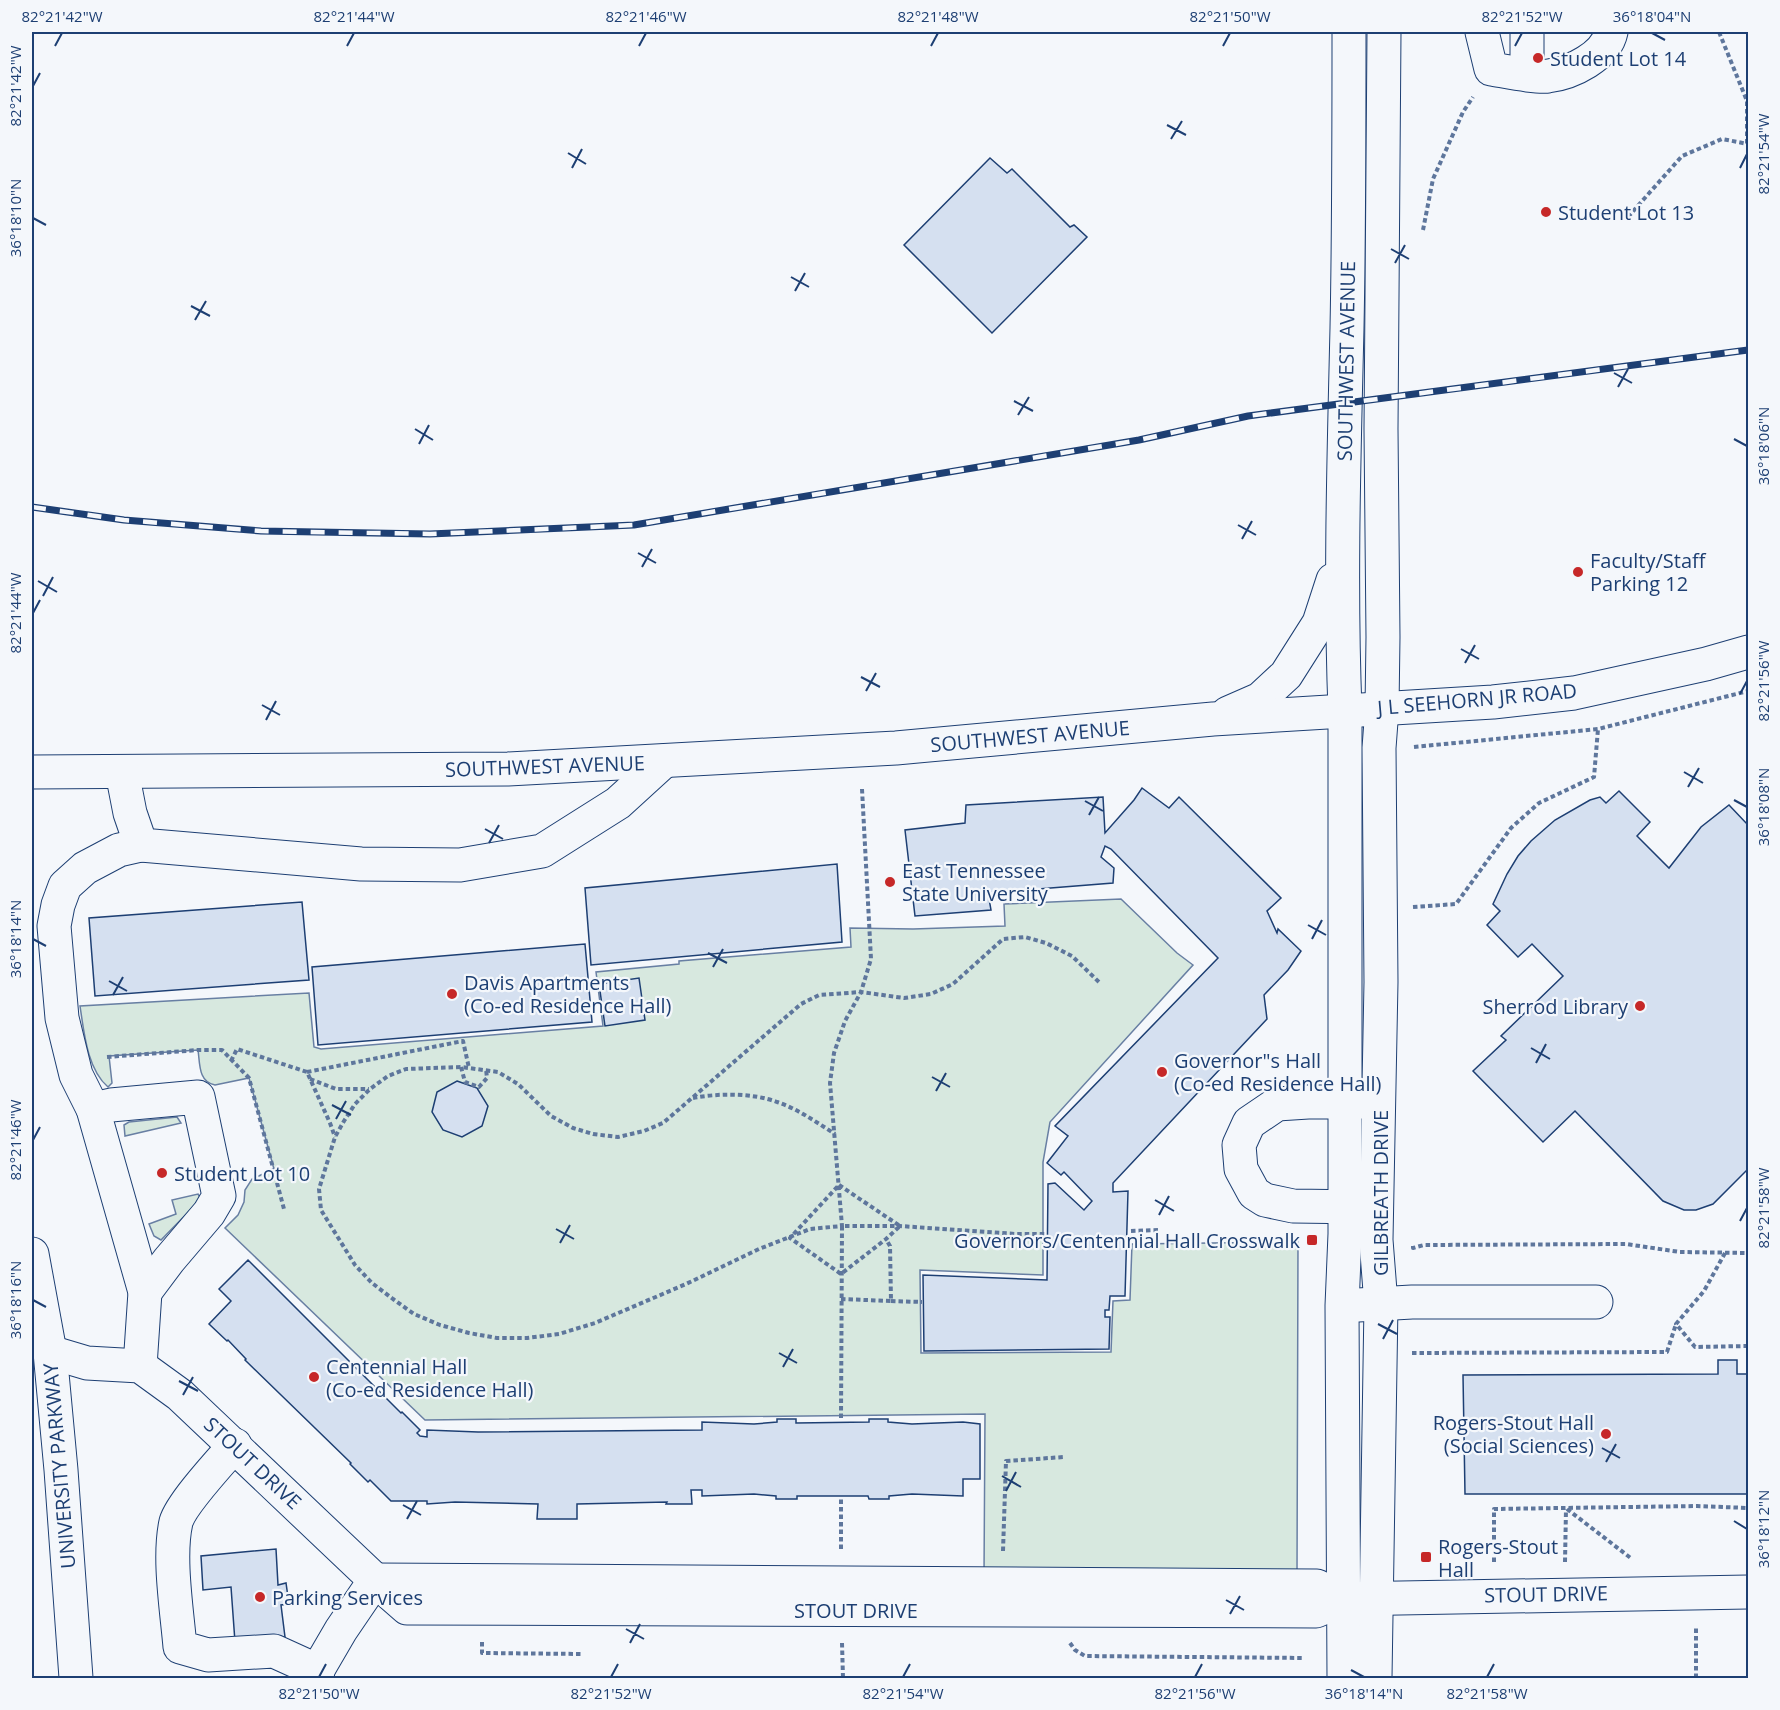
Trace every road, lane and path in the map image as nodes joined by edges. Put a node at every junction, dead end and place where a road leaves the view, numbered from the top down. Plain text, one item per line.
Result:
1 (1349, 32) edge
2 (1384, 32) edge
3 (1482, 32) edge
4 (1527, 32) edge
5 (1611, 32) edge
6 (1719, 32) edge
7 (1491, 69) junction
8 (1527, 73) junction
9 (1748, 144) edge
10 (1628, 217) dead end
11 (1423, 230) dead end
12 (1342, 552) junction
13 (1749, 652) edge
14 (1382, 708) junction
15 (1345, 710) junction
16 (1213, 719) junction
17 (1598, 729) dead end
18 (663, 761) junction
19 (122, 772) junction
20 (33, 773) edge
21 (862, 789) dead end
22 (141, 845) junction
23 (1413, 907) dead end
24 (1100, 983) dead end
25 (861, 992) junction
26 (231, 1061) dead end
27 (461, 1067) junction
28 (469, 1068) junction
29 (486, 1069) junction
30 (307, 1072) junction
31 (310, 1079) junction
32 (370, 1089) junction
33 (692, 1098) junction
34 (1344, 1101) junction
35 (1379, 1102) junction
36 (93, 1109) junction
37 (835, 1134) junction
38 (335, 1137) junction
39 (839, 1185) junction
40 (1377, 1206) junction
41 (1344, 1207) junction
42 (842, 1226) junction
43 (900, 1226) junction
44 (1159, 1230) dead end
45 (1131, 1231) dead end
46 (1045, 1233) dead end
47 (790, 1238) junction
48 (886, 1239) junction
49 (1413, 1248) dead end
50 (1725, 1253) junction
51 (1749, 1253) edge
52 (32, 1254) edge
53 (841, 1274) junction
54 (145, 1292) junction
55 (841, 1299) junction
56 (891, 1301) junction
57 (922, 1302) dead end
58 (1596, 1302) dead end
59 (1381, 1304) junction
60 (1342, 1306) junction
61 (1676, 1324) junction
62 (1749, 1346) edge
63 (41, 1352) edge
64 (1412, 1364) dead end
65 (140, 1366) junction
66 (841, 1418) dead end
67 (235, 1445) junction
68 (1064, 1457) dead end
69 (841, 1498) dead end
70 (1749, 1508) edge
71 (1566, 1509) junction
72 (841, 1554) dead end
73 (1575, 1565) dead end
74 (1628, 1565) dead end
75 (1494, 1566) dead end
76 (375, 1580) junction
77 (1006, 1583) junction
78 (1749, 1592) edge
79 (1344, 1599) junction
80 (1376, 1599) junction
81 (1696, 1623) dead end
82 (842, 1632) dead end
83 (1068, 1639) dead end
84 (1304, 1658) dead end
85 (316, 1675) edge
86 (76, 1678) edge
87 (843, 1678) edge
88 (1344, 1678) edge
89 (1375, 1678) edge
90 (1696, 1678) edge

1 - 12 main road, SOUTHWEST AVENUE
2 - 14 main road, SOUTHWEST AVENUE
3 - 7 main road
4 - 8 main road
5 - 8 main road
6 - 9 path
7 - 8 main road
7 - 11 path
9 - 10 path
12 - 15 main road, SOUTHWEST AVENUE
12 - 16 main road
13 - 14 main road, J L SEEHORN JR ROAD
14 - 15 main road, J L SEEHORN JR ROAD
14 - 35 main road, GILBREATH DRIVE
15 - 16 main road, SOUTHWEST AVENUE
15 - 34 main road, GILBREATH DRIVE
16 - 18 main road, SOUTHWEST AVENUE
17 - 23 path
18 - 19 main road, SOUTHWEST AVENUE
18 - 22 main road
19 - 20 main road, SOUTHWEST AVENUE
19 - 22 main road
21 - 25 path
22 - 36 main road
24 - 25 path
25 - 33 path
25 - 37 path
26 - 30 path
27 - 28 path
27 - 29 path
27 - 32 path
28 - 29 path
28 - 30 path
29 - 33 path
30 - 31 path
31 - 32 path
31 - 38 path
32 - 38 path
33 - 37 path
34 - 35 main road
34 - 41 main road, GILBREATH DRIVE
34 - 41 main road
35 - 40 main road, GILBREATH DRIVE
36 - 54 main road
36 - 54 main road
37 - 39 path
38 - 47 path
39 - 42 path
39 - 43 path
39 - 47 path
40 - 41 main road
40 - 59 main road, GILBREATH DRIVE
41 - 60 main road, GILBREATH DRIVE
42 - 43 path
42 - 47 path
42 - 53 path
43 - 46 path
43 - 48 path
44 - 45 path
47 - 53 path
48 - 53 path
48 - 56 path
49 - 50 path
50 - 51 path
50 - 61 path
52 - 63 main road, UNIVERSITY PARKWAY
53 - 55 path
54 - 65 main road
55 - 56 path
55 - 66 path
56 - 57 path
58 - 59 main road
59 - 60 main road
59 - 80 main road, GILBREATH DRIVE
60 - 79 main road, GILBREATH DRIVE
61 - 62 path
61 - 64 path
63 - 65 main road
63 - 86 main road, UNIVERSITY PARKWAY
65 - 67 main road, STOUT DRIVE
67 - 76 main road, STOUT DRIVE
67 - 85 main road
68 - 77 path
69 - 72 path
70 - 71 path
71 - 73 path
71 - 74 path
71 - 75 path
76 - 77 main road, STOUT DRIVE
76 - 85 main road
77 - 79 main road, STOUT DRIVE
78 - 80 main road, STOUT DRIVE
79 - 80 main road, STOUT DRIVE
79 - 88 main road, GILBREATH DRIVE
80 - 89 main road, GILBREATH DRIVE
81 - 90 path
82 - 87 path
83 - 84 path

